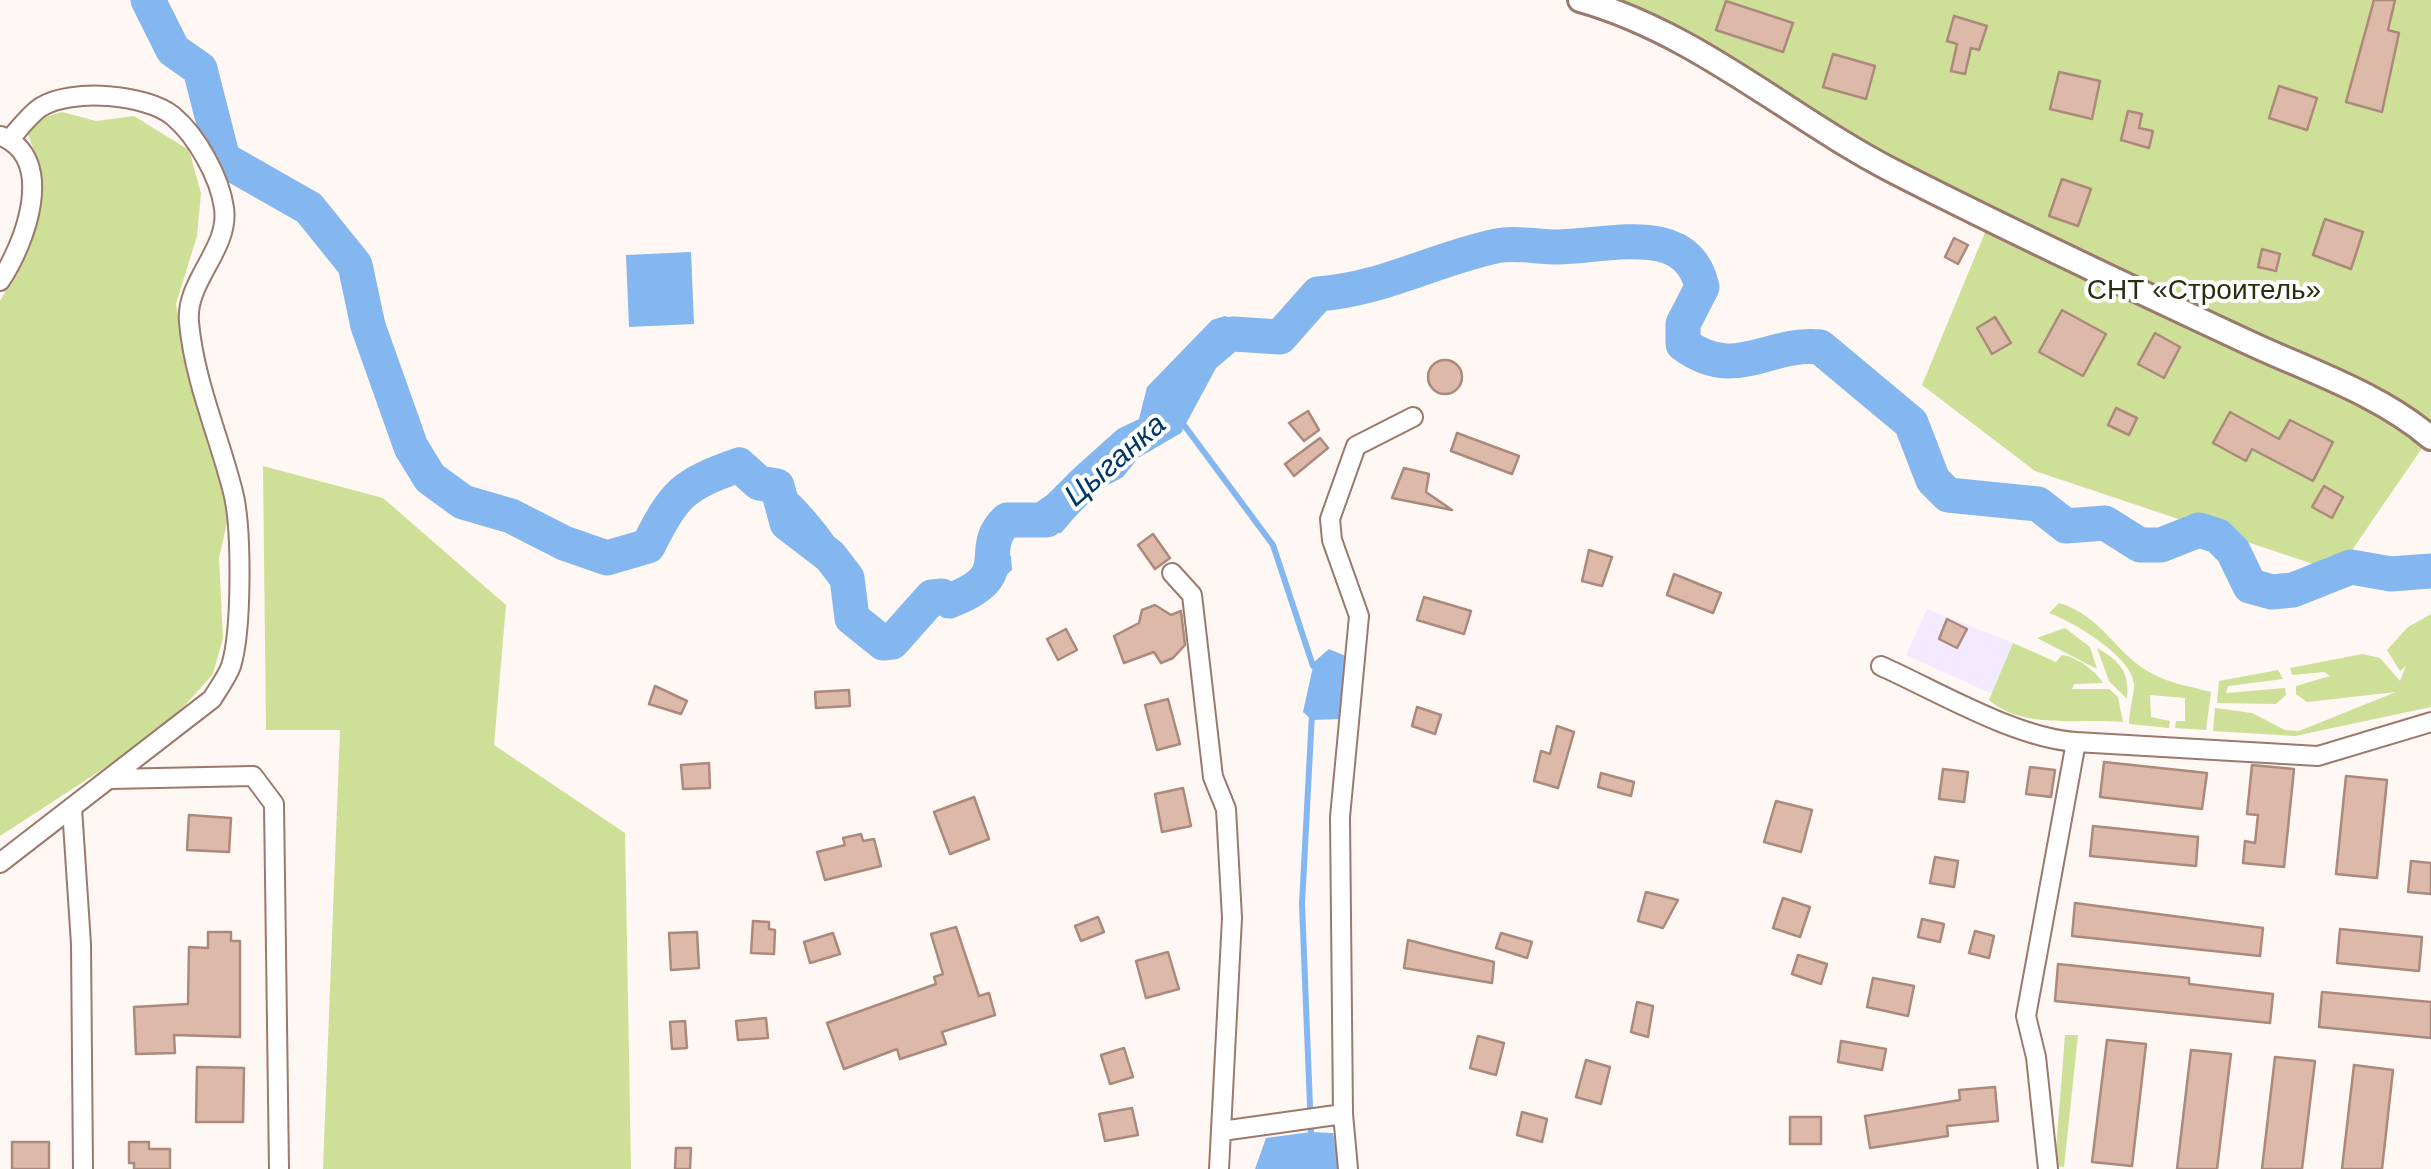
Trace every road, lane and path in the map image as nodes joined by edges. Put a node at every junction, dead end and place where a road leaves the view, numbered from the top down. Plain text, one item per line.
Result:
1 (1580, 0) edge
2 (5, 138) edge
3 (0, 281) edge
4 (1413, 417) dead end
5 (2431, 438) edge
6 (1172, 573) dead end
7 (1881, 666) dead end
8 (2431, 722) edge
9 (2076, 742) junction
10 (109, 779) junction
11 (72, 808) junction
12 (0, 863) edge
13 (1343, 1114) junction
14 (1222, 1131) junction
15 (83, 1169) edge
16 (280, 1169) edge
17 (1219, 1169) edge
18 (1348, 1169) edge
19 (2048, 1169) edge

1 - 5 street
2 - 3 street
2 - 10 street
4 - 13 street
6 - 14 street
7 - 9 street
8 - 9 street
9 - 19 street
10 - 11 street
10 - 16 street
11 - 12 street
11 - 15 street
13 - 14 street
13 - 18 street
14 - 17 street

